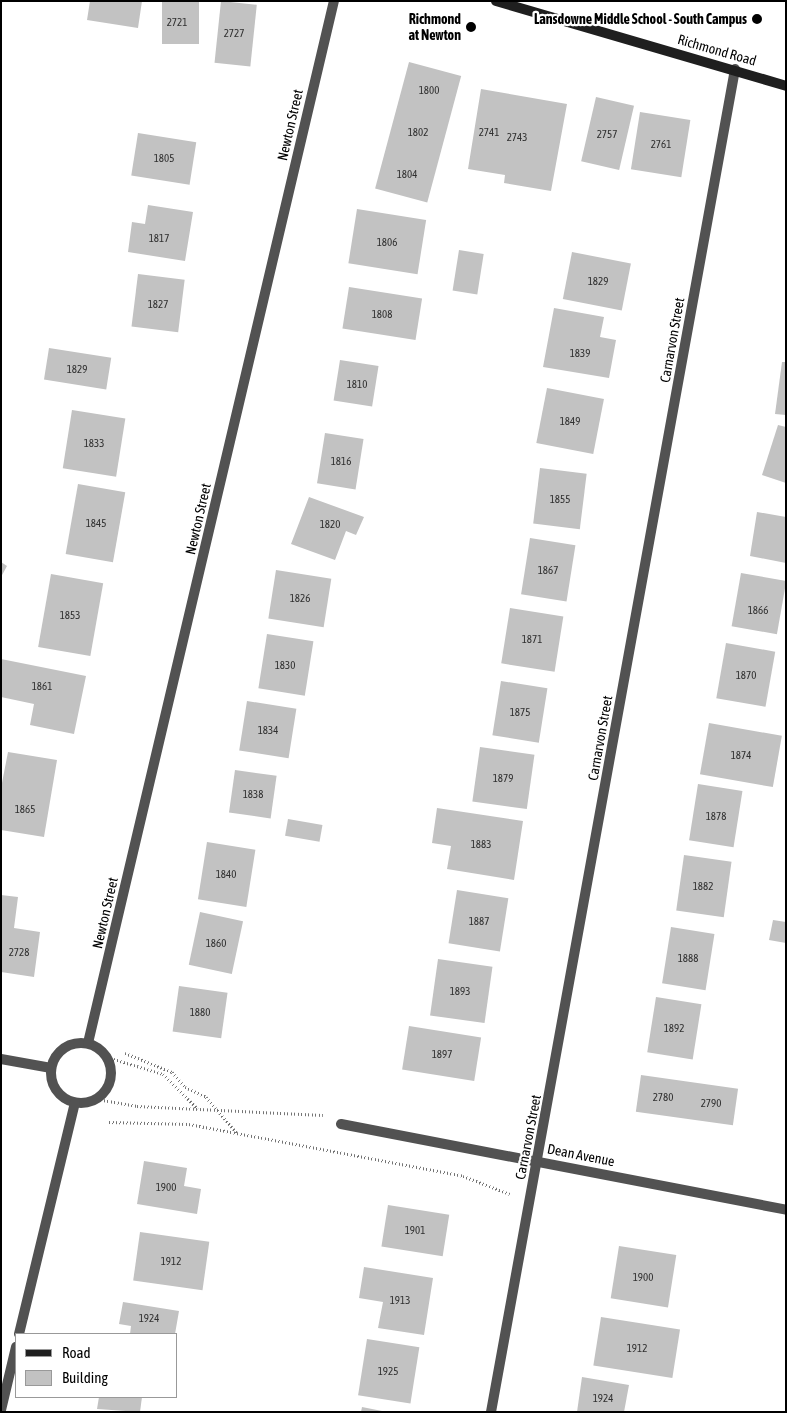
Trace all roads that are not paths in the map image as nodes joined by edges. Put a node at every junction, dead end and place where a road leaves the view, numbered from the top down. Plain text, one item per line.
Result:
1 (334, 1) edge
2 (496, 1) edge
3 (735, 69) junction
4 (786, 86) edge
5 (88, 1043) junction
6 (1, 1059) edge
7 (51, 1068) junction
8 (75, 1103) junction
9 (342, 1124) road end
10 (538, 1160) junction
11 (786, 1210) edge
12 (19, 1333) edge
13 (15, 1351) edge
14 (1, 1410) edge
15 (491, 1412) edge

1 - 5 street, Newton Street
2 - 3 main road, Richmond Road
3 - 4 main road, Richmond Road
3 - 10 street, Carnarvon Street
5 - 7 street
5 - 8 street
6 - 7 street
7 - 8 street
8 - 12 street
9 - 10 street, Dean Avenue
10 - 11 street, Dean Avenue
10 - 15 street, Carnarvon Street
13 - 14 street

